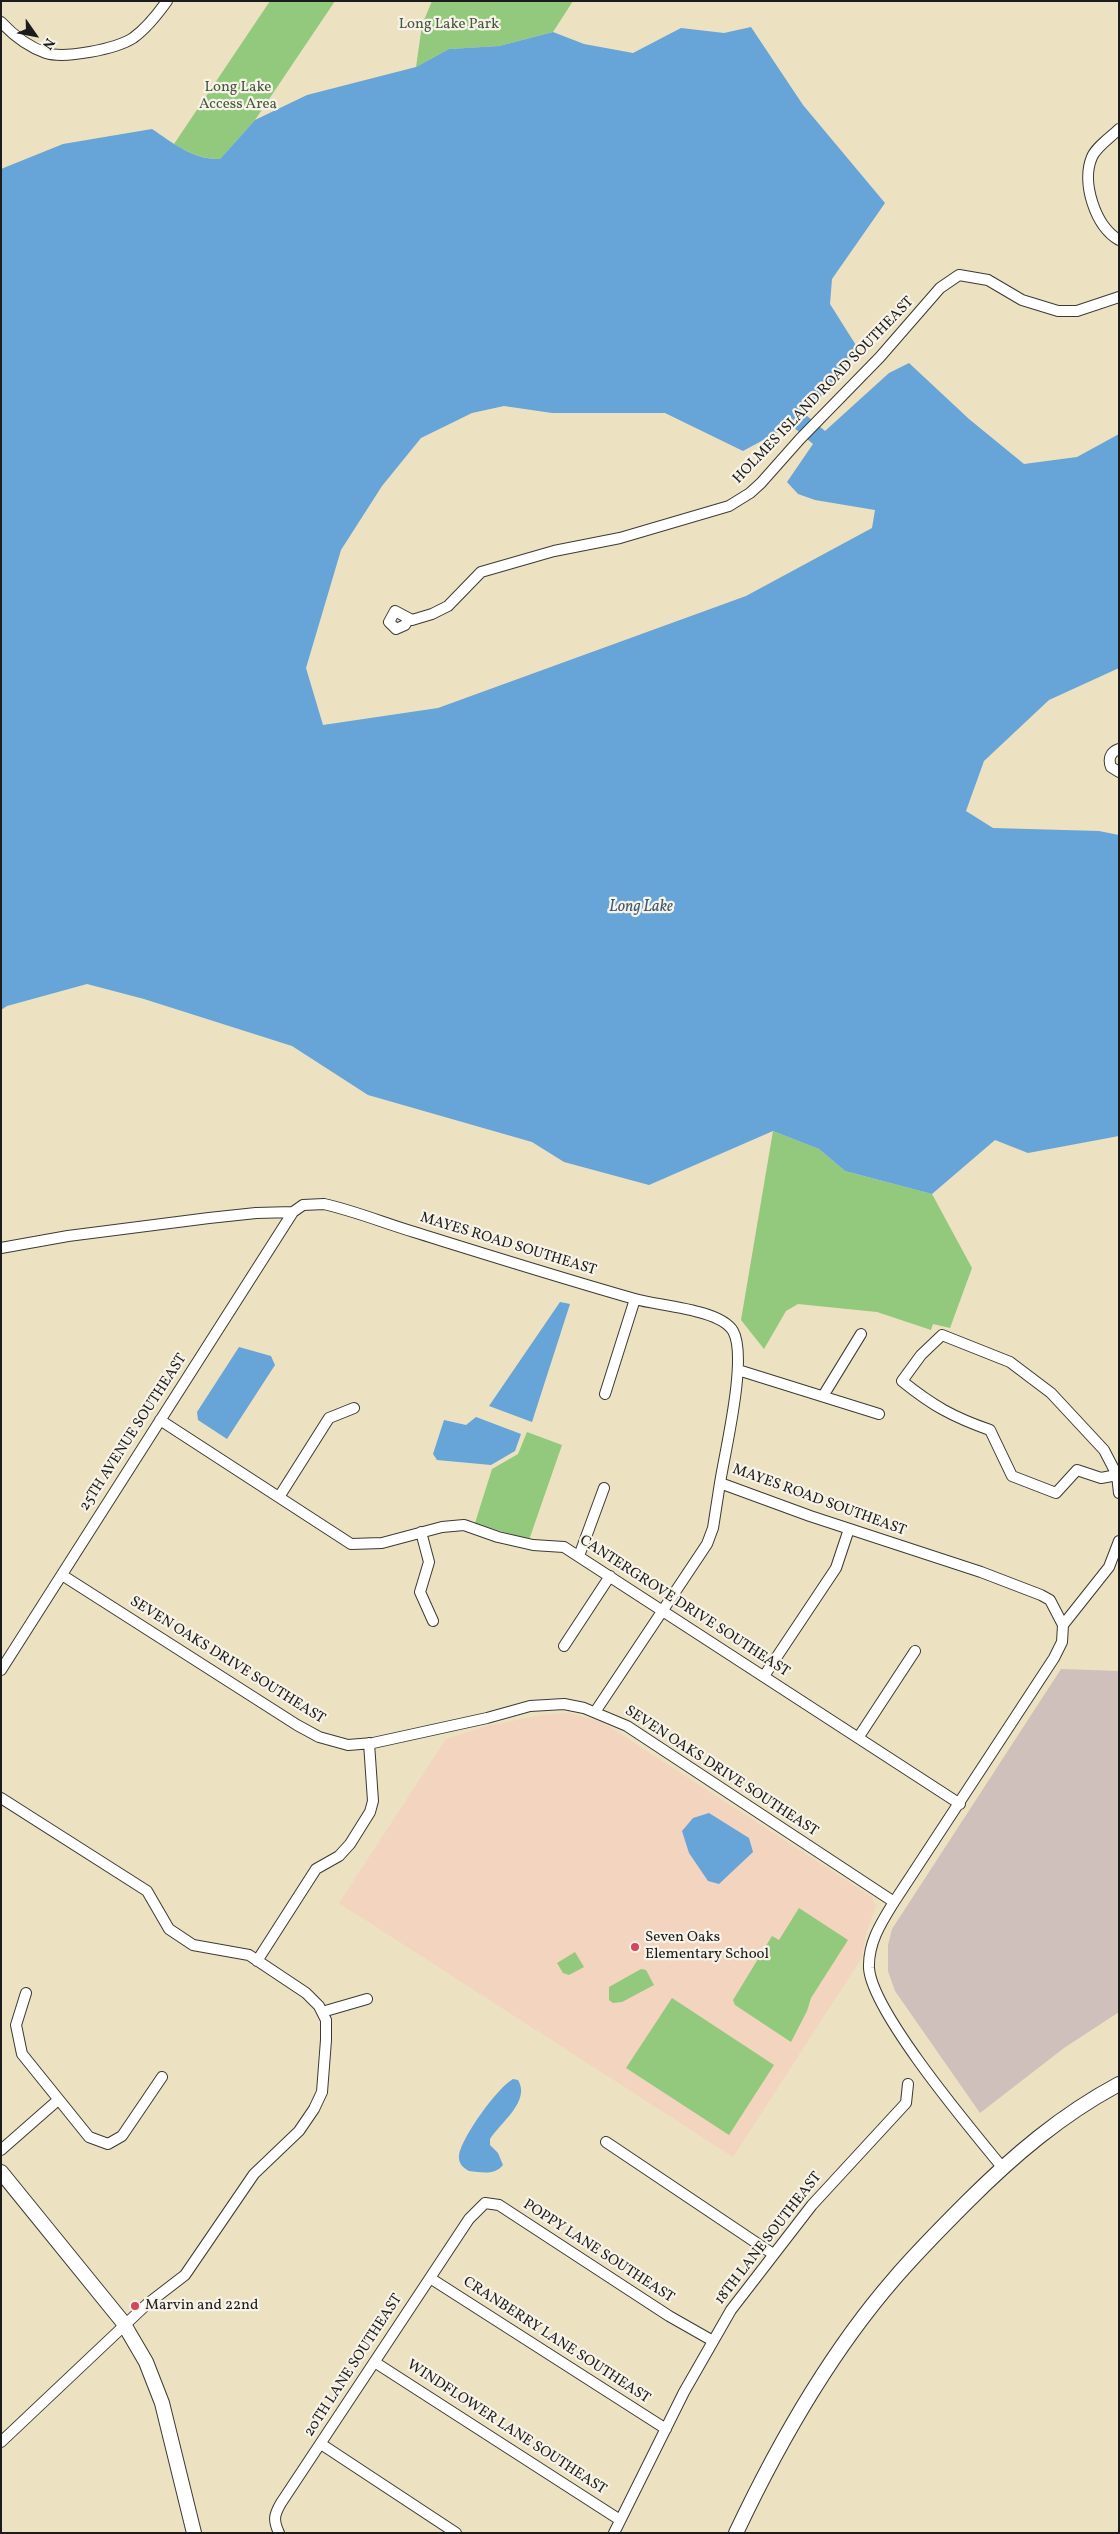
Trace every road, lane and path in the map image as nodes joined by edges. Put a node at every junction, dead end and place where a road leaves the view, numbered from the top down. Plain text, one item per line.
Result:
1 (167, 1) edge
2 (1, 22) edge
3 (1119, 129) edge
4 (1119, 240) edge
5 (1119, 297) edge
6 (408, 620) dead end
7 (1119, 749) edge
8 (1119, 772) edge
9 (293, 1212) junction
10 (1, 1248) edge
11 (635, 1299) junction
12 (861, 1334) dead end
13 (738, 1370) junction
14 (605, 1394) dead end
15 (823, 1396) junction
16 (354, 1408) dead end
17 (879, 1414) dead end
18 (160, 1420) junction
19 (1117, 1475) junction
20 (720, 1483) junction
21 (604, 1488) dead end
22 (1119, 1493) edge
23 (279, 1497) junction
24 (850, 1529) junction
25 (421, 1532) junction
26 (1119, 1541) edge
27 (579, 1556) junction
28 (62, 1575) junction
29 (610, 1576) junction
30 (663, 1611) junction
31 (433, 1621) dead end
32 (1063, 1625) junction
33 (564, 1646) dead end
34 (915, 1651) dead end
35 (1, 1670) edge
36 (764, 1676) junction
37 (595, 1712) junction
38 (858, 1738) junction
39 (369, 1743) junction
40 (1, 1798) edge
41 (960, 1804) junction
42 (894, 1902) junction
43 (257, 1961) junction
44 (26, 1993) dead end
45 (367, 1999) dead end
46 (322, 2012) junction
47 (162, 2078) dead end
48 (908, 2084) dead end
49 (1119, 2084) edge
50 (58, 2100) junction
51 (606, 2142) dead end
52 (1, 2150) edge
53 (1002, 2167) junction
54 (1, 2172) edge
55 (469, 2219) joint
56 (773, 2254) junction
57 (430, 2278) junction
58 (125, 2326) junction
59 (713, 2341) junction
60 (376, 2362) junction
61 (666, 2429) junction
62 (1, 2442) edge
63 (321, 2444) junction
64 (620, 2520) junction
65 (194, 2533) edge
66 (279, 2533) edge
67 (456, 2533) edge
68 (614, 2533) edge
69 (736, 2533) edge

1 - 2 street
3 - 4 street
5 - 6 street, HOLMES ISLAND ROAD SOUTHEAST
7 - 8 street
9 - 10 street, MAYES ROAD SOUTHEAST
9 - 11 street, MAYES ROAD SOUTHEAST
9 - 18 street, 25TH AVENUE SOUTHEAST
11 - 13 street, MAYES ROAD SOUTHEAST
11 - 14 street
12 - 15 street
13 - 15 street
13 - 20 street, MAYES ROAD SOUTHEAST
15 - 17 street
16 - 23 street
18 - 23 street, CANTERGROVE DRIVE SOUTHEAST
18 - 28 street, 25TH AVENUE SOUTHEAST
19 - 19 street
19 - 22 street
20 - 24 street, MAYES ROAD SOUTHEAST
20 - 30 street
21 - 27 street
23 - 25 street, CANTERGROVE DRIVE SOUTHEAST
24 - 32 street, MAYES ROAD SOUTHEAST
24 - 36 street
25 - 27 street, CANTERGROVE DRIVE SOUTHEAST
25 - 31 street
26 - 32 street
27 - 29 street, CANTERGROVE DRIVE SOUTHEAST
28 - 35 street, 25TH AVENUE SOUTHEAST
28 - 39 street, SEVEN OAKS DRIVE SOUTHEAST
29 - 30 street, CANTERGROVE DRIVE SOUTHEAST
29 - 33 street
30 - 36 street, CANTERGROVE DRIVE SOUTHEAST
30 - 37 street
32 - 41 street
34 - 38 street
36 - 38 street, CANTERGROVE DRIVE SOUTHEAST
37 - 39 street, SEVEN OAKS DRIVE SOUTHEAST
37 - 42 street, SEVEN OAKS DRIVE SOUTHEAST
38 - 41 street, CANTERGROVE DRIVE SOUTHEAST
39 - 43 street
40 - 43 street
41 - 42 street
42 - 53 street
43 - 46 street
44 - 50 street
45 - 46 street
46 - 58 street
47 - 50 street
48 - 56 street, 18TH LANE SOUTHEAST
49 - 53 street
50 - 52 street
51 - 56 street
53 - 69 street
54 - 58 street
55 - 57 street, 20TH LANE SOUTHEAST
55 - 59 street, POPPY LANE SOUTHEAST
56 - 59 street, 18TH LANE SOUTHEAST
57 - 60 street, 20TH LANE SOUTHEAST
57 - 61 street, CRANBERRY LANE SOUTHEAST
58 - 62 street
58 - 65 street
59 - 61 street, 18TH LANE SOUTHEAST
60 - 63 street, 20TH LANE SOUTHEAST
60 - 64 street, WINDFLOWER LANE SOUTHEAST
61 - 64 street, 18TH LANE SOUTHEAST
63 - 66 street, 20TH LANE SOUTHEAST
63 - 67 street
64 - 68 street, 18TH LANE SOUTHEAST

